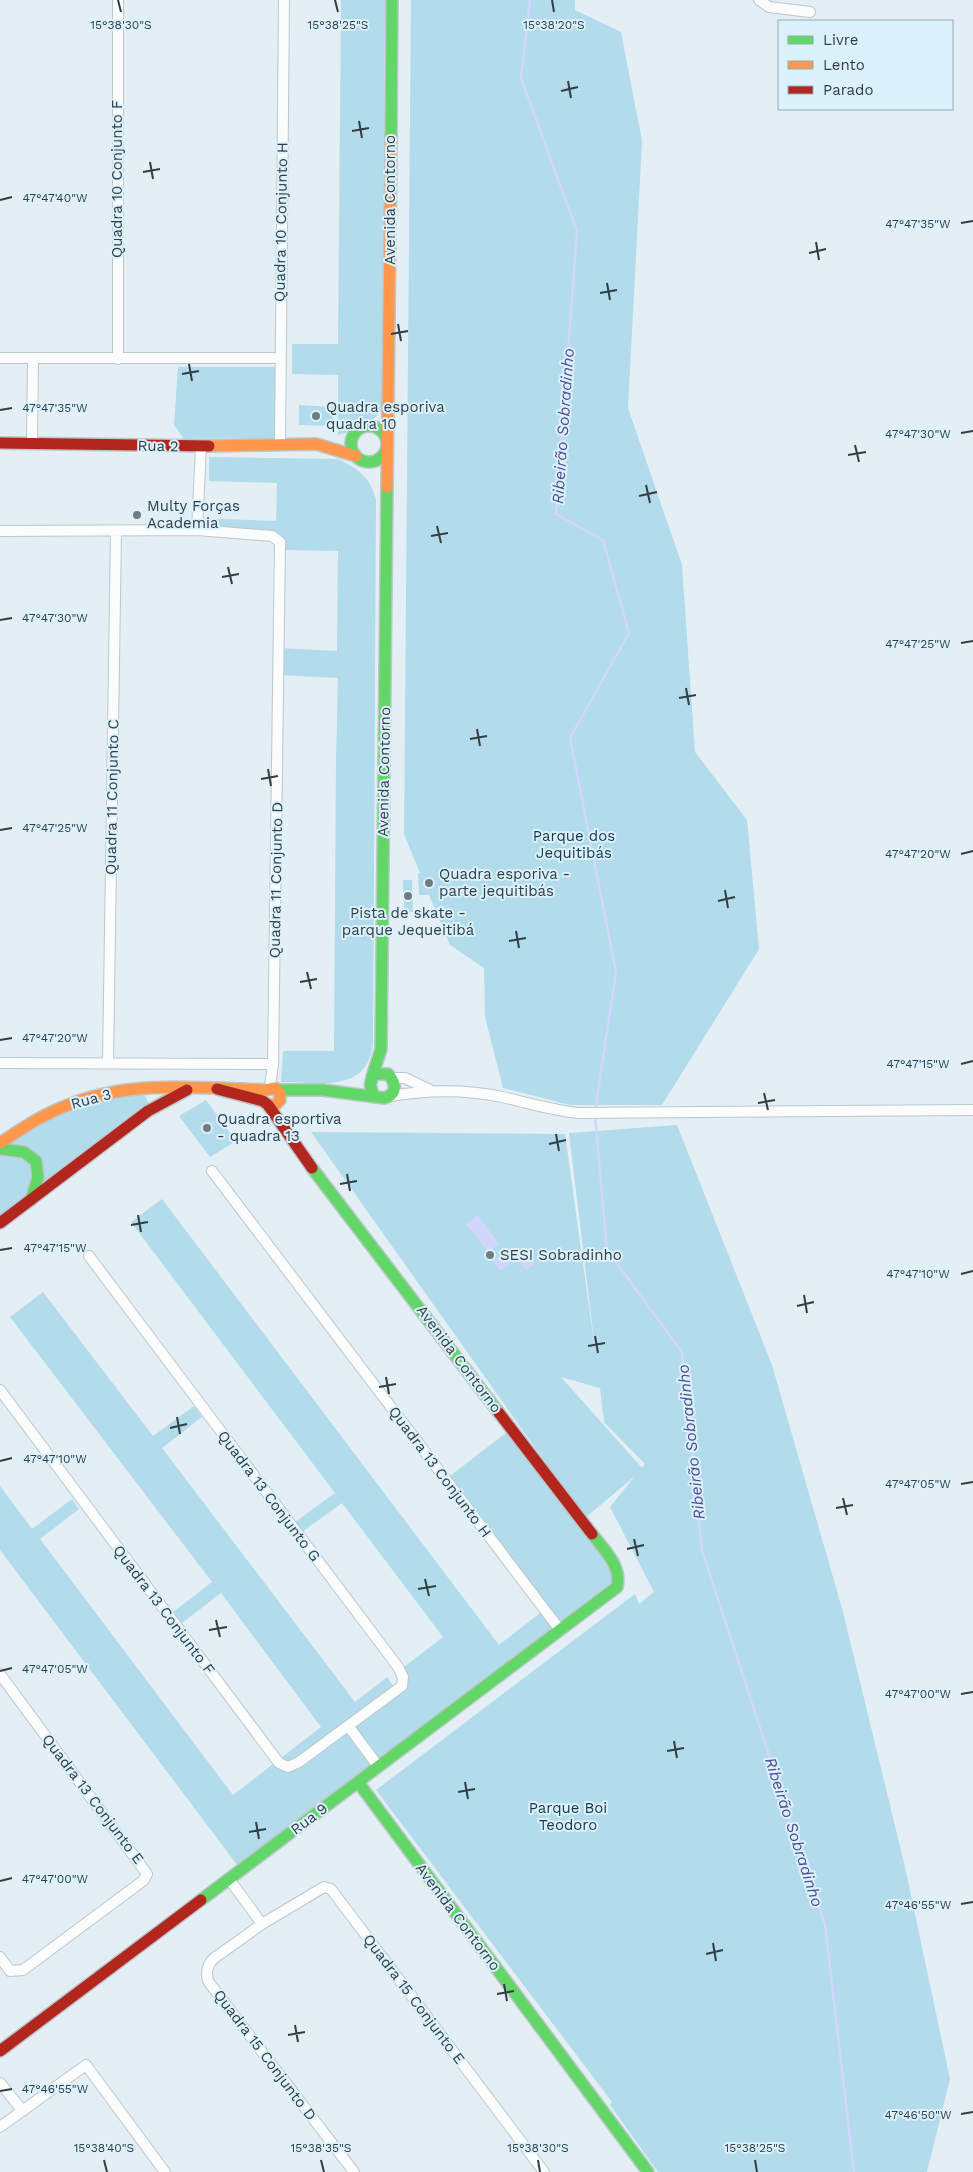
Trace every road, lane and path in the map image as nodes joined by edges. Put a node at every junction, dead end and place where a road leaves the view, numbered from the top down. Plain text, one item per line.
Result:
1 (118, 0) edge
2 (284, 0) edge
3 (392, 0) edge
4 (759, 0) edge
5 (810, 12) dead end
6 (0, 358) edge
7 (280, 358) junction
8 (33, 359) junction
9 (118, 359) junction
10 (389, 399) junction
11 (369, 426) junction
12 (354, 434) junction
13 (0, 443) edge
14 (32, 443) junction
15 (280, 444) junction
16 (316, 444) junction
17 (201, 446) junction
18 (388, 446) junction
19 (356, 456) junction
20 (368, 462) junction
21 (386, 494) junction
22 (196, 530) junction
23 (0, 531) edge
24 (116, 531) junction
25 (381, 1049) junction
26 (0, 1063) edge
27 (108, 1063) junction
28 (274, 1064) junction
29 (392, 1077) junction
30 (371, 1079) junction
31 (191, 1088) junction
32 (140, 1090) junction
33 (431, 1090) junction
34 (349, 1092) junction
35 (393, 1095) junction
36 (272, 1096) junction
37 (375, 1096) junction
38 (973, 1110) edge
39 (148, 1111) junction
40 (0, 1142) edge
41 (0, 1149) edge
42 (212, 1171) dead end
43 (30, 1201) junction
44 (0, 1224) edge
45 (89, 1256) dead end
46 (0, 1390) edge
47 (617, 1587) joint
48 (560, 1630) junction
49 (0, 1674) edge
50 (349, 1727) junction
51 (378, 1766) junction
52 (358, 1782) junction
53 (229, 1879) junction
54 (262, 1924) junction
55 (0, 1957) edge
56 (0, 2051) edge
57 (0, 2083) edge
58 (23, 2111) junction
59 (0, 2127) edge
60 (165, 2172) edge
61 (354, 2172) edge
62 (544, 2172) edge
63 (648, 2172) edge

1 - 9 street, Quadra 10 Conjunto F
2 - 7 street, Quadra 10 Conjunto H
3 - 10 street, Avenida Contorno
4 - 5 street
6 - 8 street
7 - 9 street
7 - 15 street, Quadra 10 Conjunto H
8 - 9 street
8 - 14 street
10 - 11 street
10 - 18 street, Avenida Contorno
11 - 12 street
11 - 18 street
12 - 16 street, Rua 2
12 - 19 street
13 - 14 street, Rua 2
14 - 17 street, Rua 2
15 - 16 street, Rua 2
15 - 17 street, Rua 2
16 - 19 street, Rua 2
17 - 22 street
18 - 20 street
18 - 21 street, Avenida Contorno
19 - 20 street
20 - 21 street
21 - 25 street, Avenida Contorno
22 - 24 street
22 - 28 street, Quadra 11 Conjunto D
23 - 24 street
24 - 27 street, Quadra 11 Conjunto C
25 - 29 street, Avenida Contorno
25 - 30 street, Avenida Contorno
26 - 27 street
27 - 28 street
28 - 36 street, Quadra 11 Conjunto D
29 - 30 street
29 - 33 street
29 - 35 street
30 - 34 street
30 - 37 street
31 - 32 street, Rua 3
31 - 36 street, Rua 3
31 - 39 street
32 - 39 street
32 - 40 street, Rua 3
33 - 35 street
33 - 38 street
34 - 36 street
34 - 37 street
35 - 37 street
36 - 47 street, Avenida Contorno
39 - 43 street
41 - 43 street
42 - 48 street, Quadra 13 Conjunto H
43 - 44 street
45 - 50 street, Quadra 13 Conjunto G
46 - 50 street, Quadra 13 Conjunto F
47 - 48 street, Rua 9
48 - 51 street, Rua 9
49 - 55 street, Quadra 13 Conjunto E
50 - 51 street
51 - 52 street, Rua 9
52 - 53 street, Rua 9
52 - 63 street, Avenida Contorno
53 - 54 street
53 - 56 street, Rua 9
54 - 61 street, Quadra 15 Conjunto D
54 - 62 street, Quadra 15 Conjunto E
57 - 58 street
58 - 59 street
58 - 60 street

